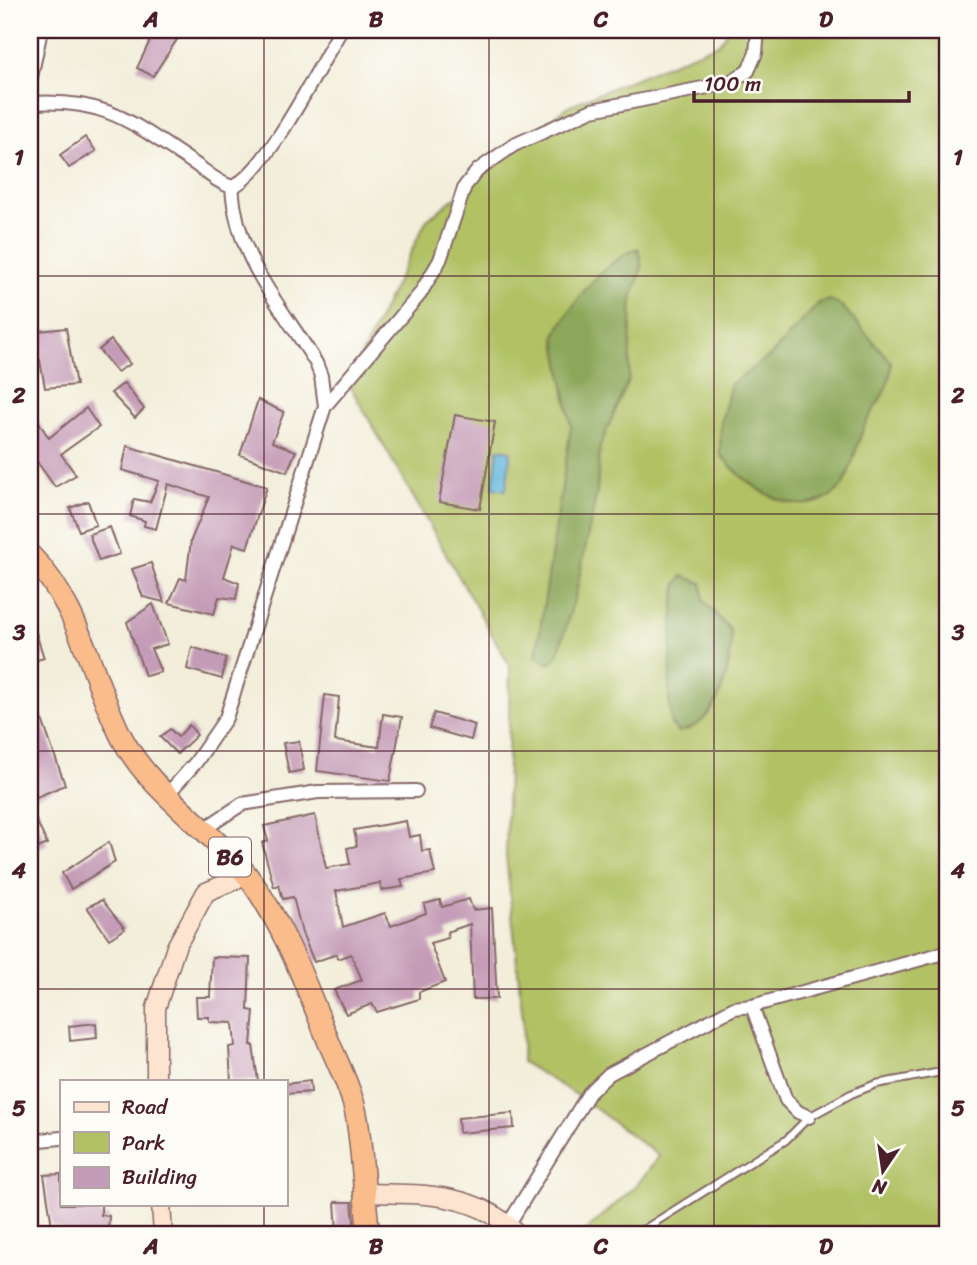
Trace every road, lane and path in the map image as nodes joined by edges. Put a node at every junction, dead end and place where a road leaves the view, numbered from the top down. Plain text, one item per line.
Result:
1 (41, 30) edge
2 (341, 30) edge
3 (758, 30) edge
4 (30, 82) edge
5 (30, 103) edge
6 (232, 187) junction
7 (325, 406) junction
8 (30, 555) edge
9 (416, 791) dead end
10 (166, 796) junction
11 (204, 829) junction
12 (247, 875) junction
13 (947, 952) edge
14 (752, 1006) junction
15 (947, 1070) edge
16 (156, 1080) edge
17 (809, 1117) junction
18 (60, 1138) edge
19 (30, 1141) edge
20 (363, 1193) junction
21 (161, 1206) edge
22 (513, 1230) edge
23 (163, 1235) edge
24 (369, 1235) edge
25 (635, 1235) edge

1 - 4 street
2 - 6 street
3 - 7 street
5 - 6 street
6 - 7 street
7 - 10 street
8 - 10 highway, B6
9 - 11 street
10 - 11 highway, B6
11 - 12 highway, B6
12 - 16 street
12 - 20 highway, B6
13 - 14 street
14 - 17 street
14 - 22 street
15 - 17 lane
17 - 25 lane
18 - 19 street
20 - 22 street
20 - 24 highway, B6
21 - 23 street

